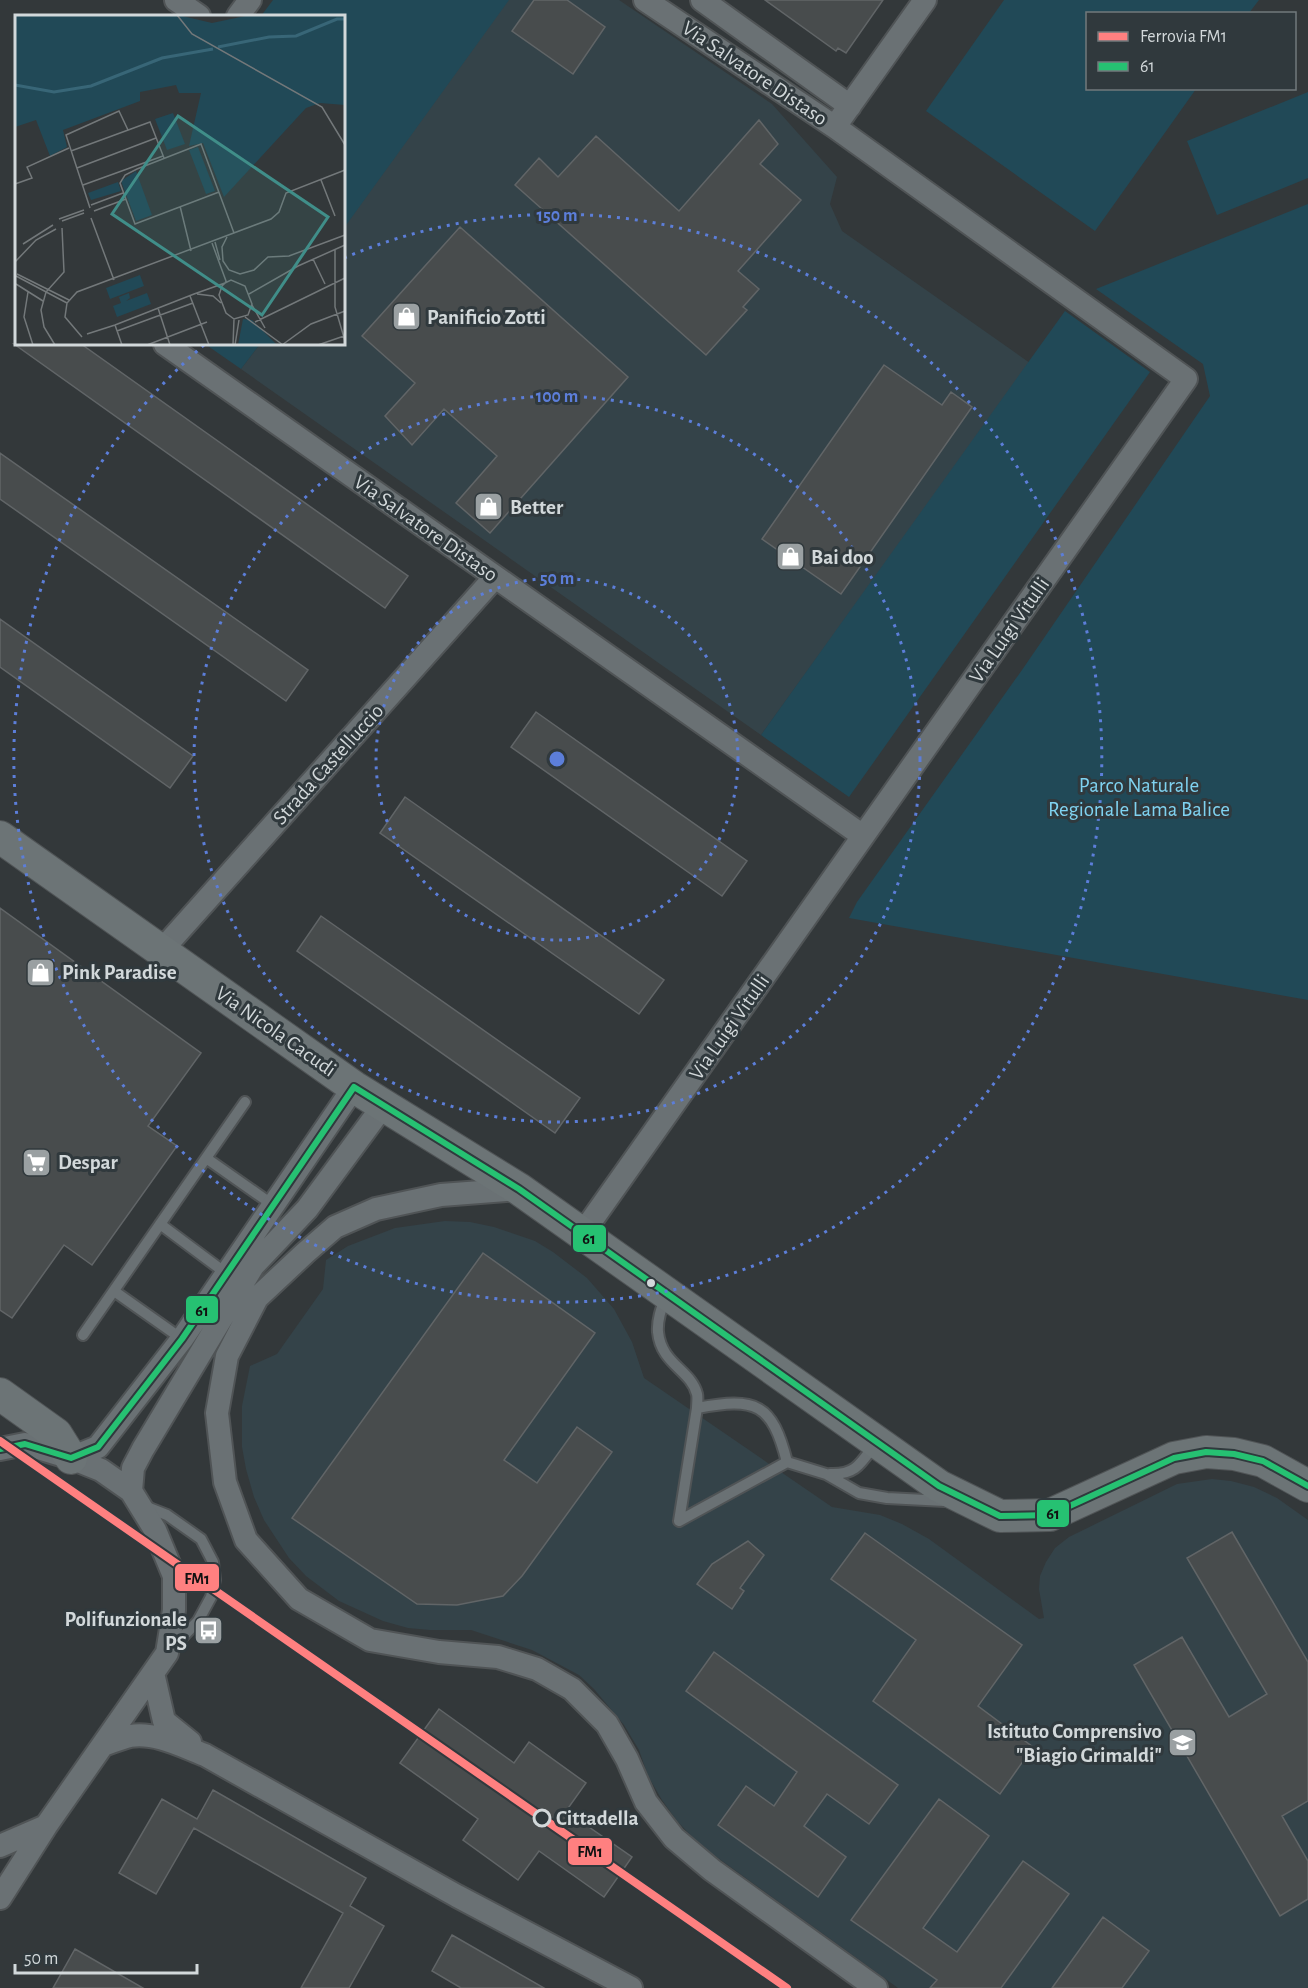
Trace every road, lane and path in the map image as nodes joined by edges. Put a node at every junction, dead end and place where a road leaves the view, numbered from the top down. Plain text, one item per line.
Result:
1 (176, 0) edge
2 (250, 0) edge
3 (645, 0) edge
4 (702, 0) edge
5 (925, 0) edge
6 (198, 15) edge
7 (239, 15) edge
8 (850, 106) junction
9 (835, 127) junction
10 (166, 345) edge
11 (495, 577) junction
12 (863, 836) junction
13 (0, 837) edge
14 (161, 951) junction
15 (354, 1087) junction
16 (245, 1102) dead end
17 (383, 1106) junction
18 (206, 1158) junction
19 (519, 1189) junction
20 (273, 1205) junction
21 (160, 1224) junction
22 (582, 1234) junction
23 (227, 1274) junction
24 (114, 1291) junction
25 (667, 1293) junction
26 (83, 1335) dead end
27 (182, 1338) junction
28 (0, 1394) edge
29 (697, 1408) junction
30 (877, 1442) junction
31 (0, 1449) edge
32 (71, 1458) junction
33 (787, 1462) junction
34 (826, 1474) junction
35 (1308, 1486) edge
36 (135, 1497) junction
37 (970, 1501) junction
38 (167, 1653) junction
39 (153, 1673) junction
40 (103, 1745) junction
41 (205, 1755) junction
42 (46, 1826) junction
43 (0, 1845) edge
44 (0, 1898) edge
45 (631, 1988) edge
46 (876, 1988) edge

1 - 6 street
2 - 7 street
3 - 9 street, Via Salvatore Distaso
4 - 8 street
5 - 8 street
8 - 9 street
9 - 12 street, Via Luigi Vitulli
10 - 11 street, Via Salvatore Distaso
11 - 12 street, Via Salvatore Distaso
11 - 14 street, Strada Castelluccio
12 - 22 street, Via Luigi Vitulli
13 - 14 street, Via Nicola Cacudi
14 - 15 street, Via Nicola Cacudi
15 - 17 street, Via Nicola Cacudi
15 - 20 street
16 - 18 lane
17 - 19 street, Via Nicola Cacudi
17 - 36 street
18 - 20 lane
18 - 21 lane
19 - 22 street, Via Nicola Cacudi
19 - 46 street
20 - 23 street
21 - 23 lane
21 - 24 lane
22 - 25 street, Via Nicola Cacudi
23 - 27 street
24 - 26 lane
24 - 27 lane
25 - 29 lane
25 - 30 street, Via Nicola Cacudi
27 - 32 street
28 - 32 street
29 - 33 lane
29 - 33 lane
30 - 34 lane
30 - 37 street, Via Nicola Cacudi
31 - 32 street
32 - 36 street
33 - 34 lane
34 - 37 lane
35 - 37 street, Via Nicola Cacudi
36 - 38 street
36 - 38 lane
38 - 39 street
39 - 40 street
39 - 41 street
40 - 41 street
40 - 42 street
41 - 45 street
42 - 43 street
42 - 44 street

